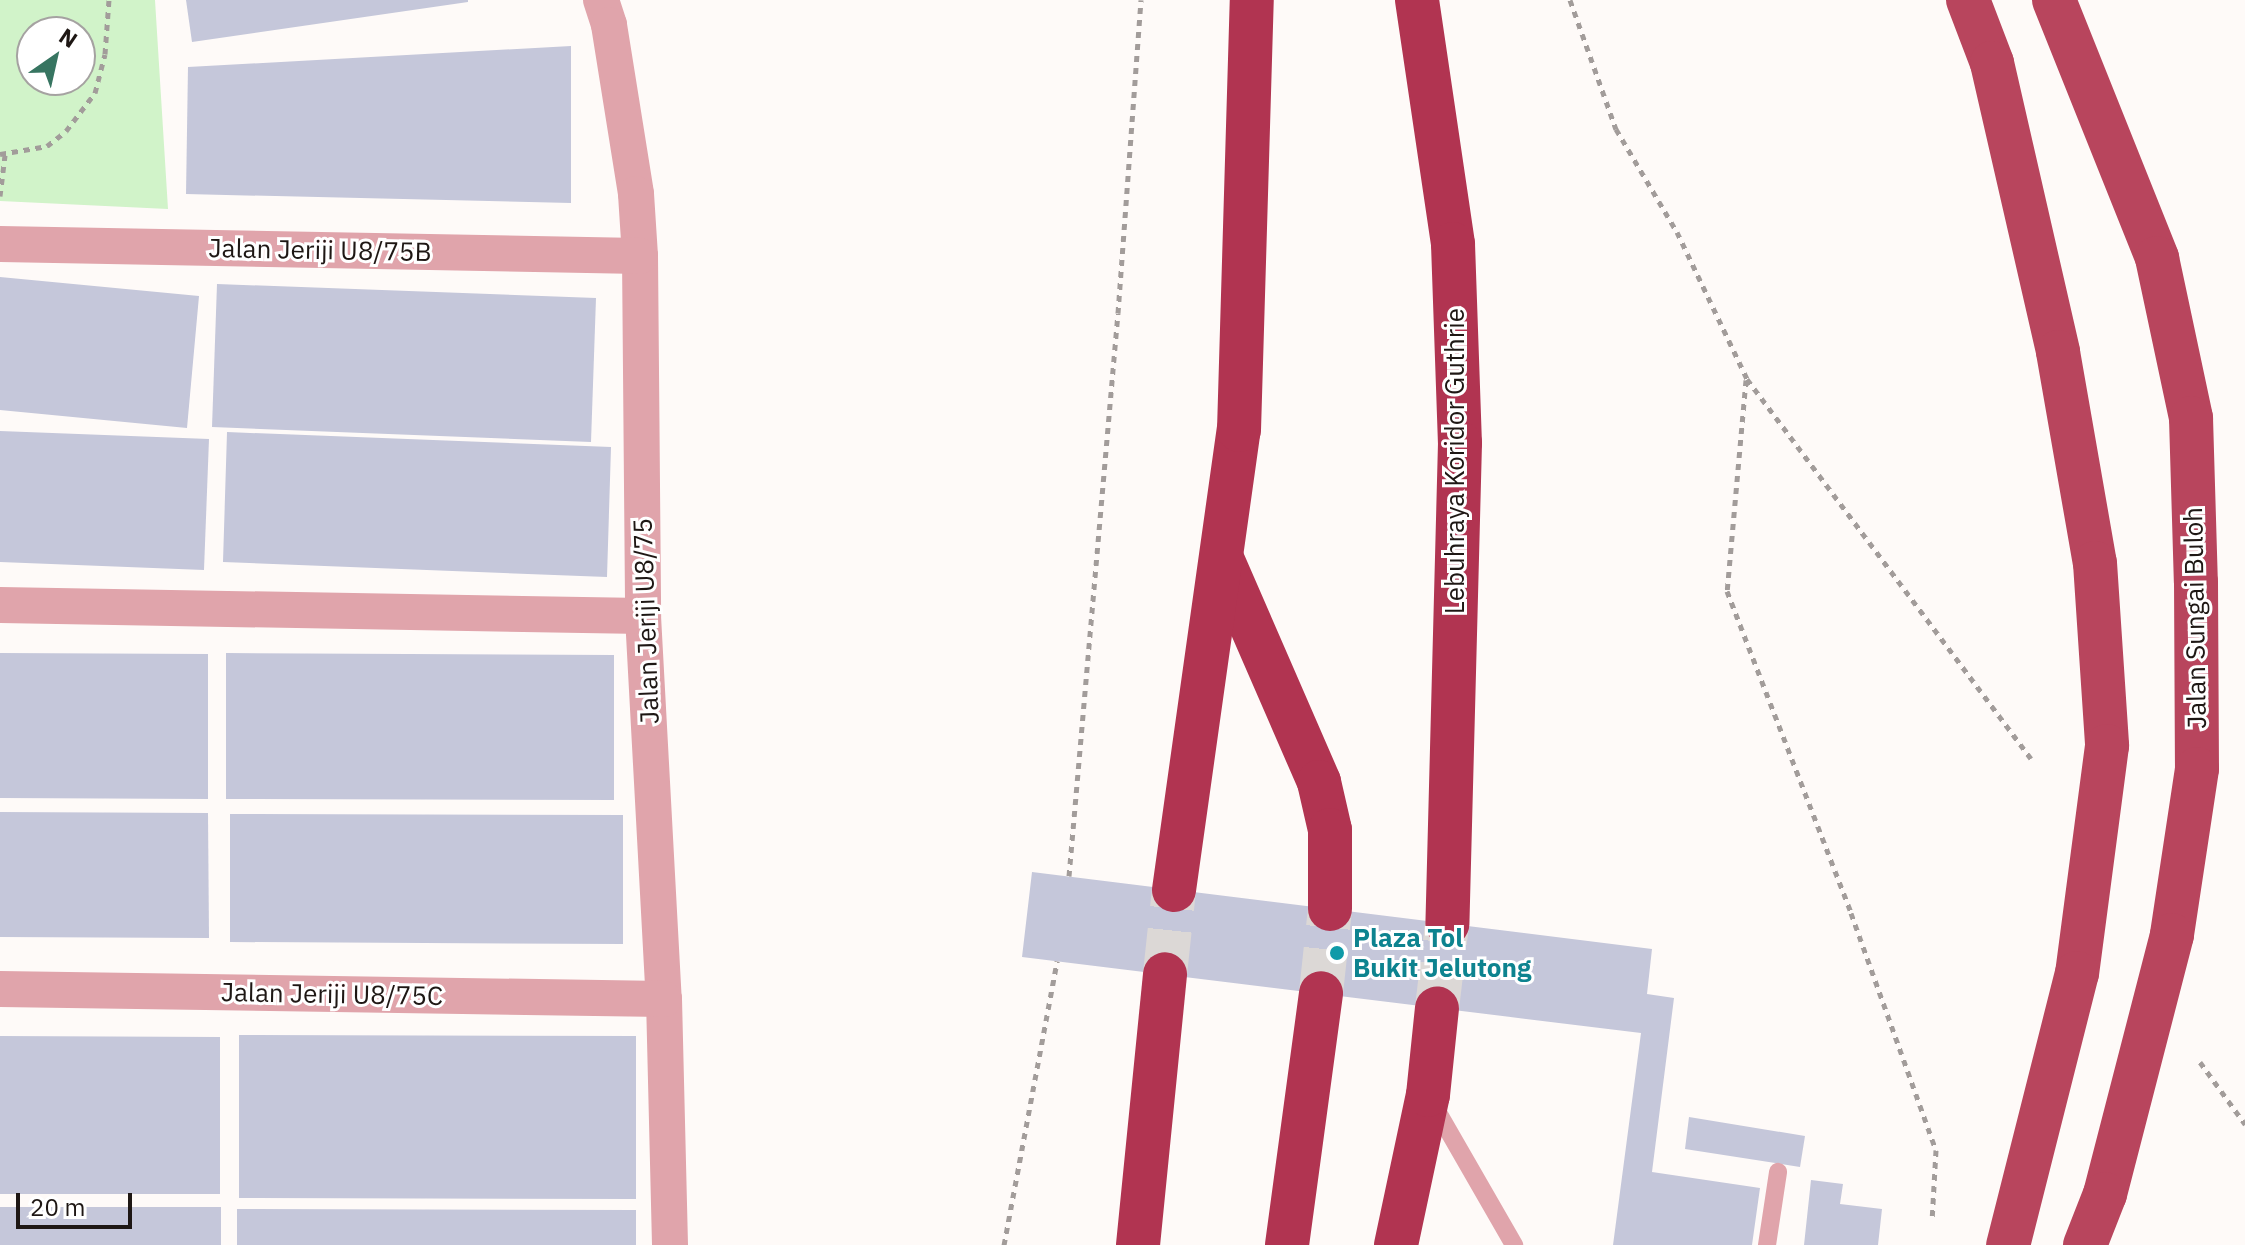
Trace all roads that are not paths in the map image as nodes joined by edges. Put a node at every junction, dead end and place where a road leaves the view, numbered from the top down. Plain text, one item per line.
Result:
1 (601, 0) edge
2 (1252, 0) edge
3 (1417, 0) edge
4 (1968, 0) edge
5 (2054, 0) edge
6 (2086, 0) edge
7 (0, 244) edge
8 (640, 256) junction
9 (2157, 258) junction
10 (1223, 561) junction
11 (0, 605) edge
12 (643, 616) junction
13 (1174, 890) tunnel mouth
14 (1330, 909) tunnel mouth
15 (1447, 924) tunnel mouth
16 (1165, 974) tunnel mouth
17 (0, 989) edge
18 (1321, 993) tunnel mouth
19 (664, 999) junction
20 (1437, 1008) tunnel mouth
21 (1428, 1095) junction
22 (1778, 1172) dead end
23 (670, 1245) edge
24 (1138, 1245) edge
25 (1287, 1245) edge
26 (1396, 1245) edge
27 (1514, 1245) edge
28 (1767, 1245) edge
29 (2008, 1245) edge
30 (2085, 1245) edge

1 - 8 street, Jalan Jeriji U8/75
2 - 10 highway
3 - 15 highway, Lebuhraya Koridor Guthrie
4 - 29 highway
5 - 9 highway, Jalan Sungai Buloh
6 - 9 highway
7 - 8 street, Jalan Jeriji U8/75B
8 - 12 street, Jalan Jeriji U8/75
9 - 30 highway, Jalan Sungai Buloh
10 - 13 highway
10 - 14 highway
11 - 12 street
12 - 19 street, Jalan Jeriji U8/75
16 - 24 highway
17 - 19 street, Jalan Jeriji U8/75C
18 - 25 highway
19 - 23 street, Jalan Jeriji U8/75
20 - 21 highway
21 - 26 highway
21 - 27 lane
22 - 28 lane

